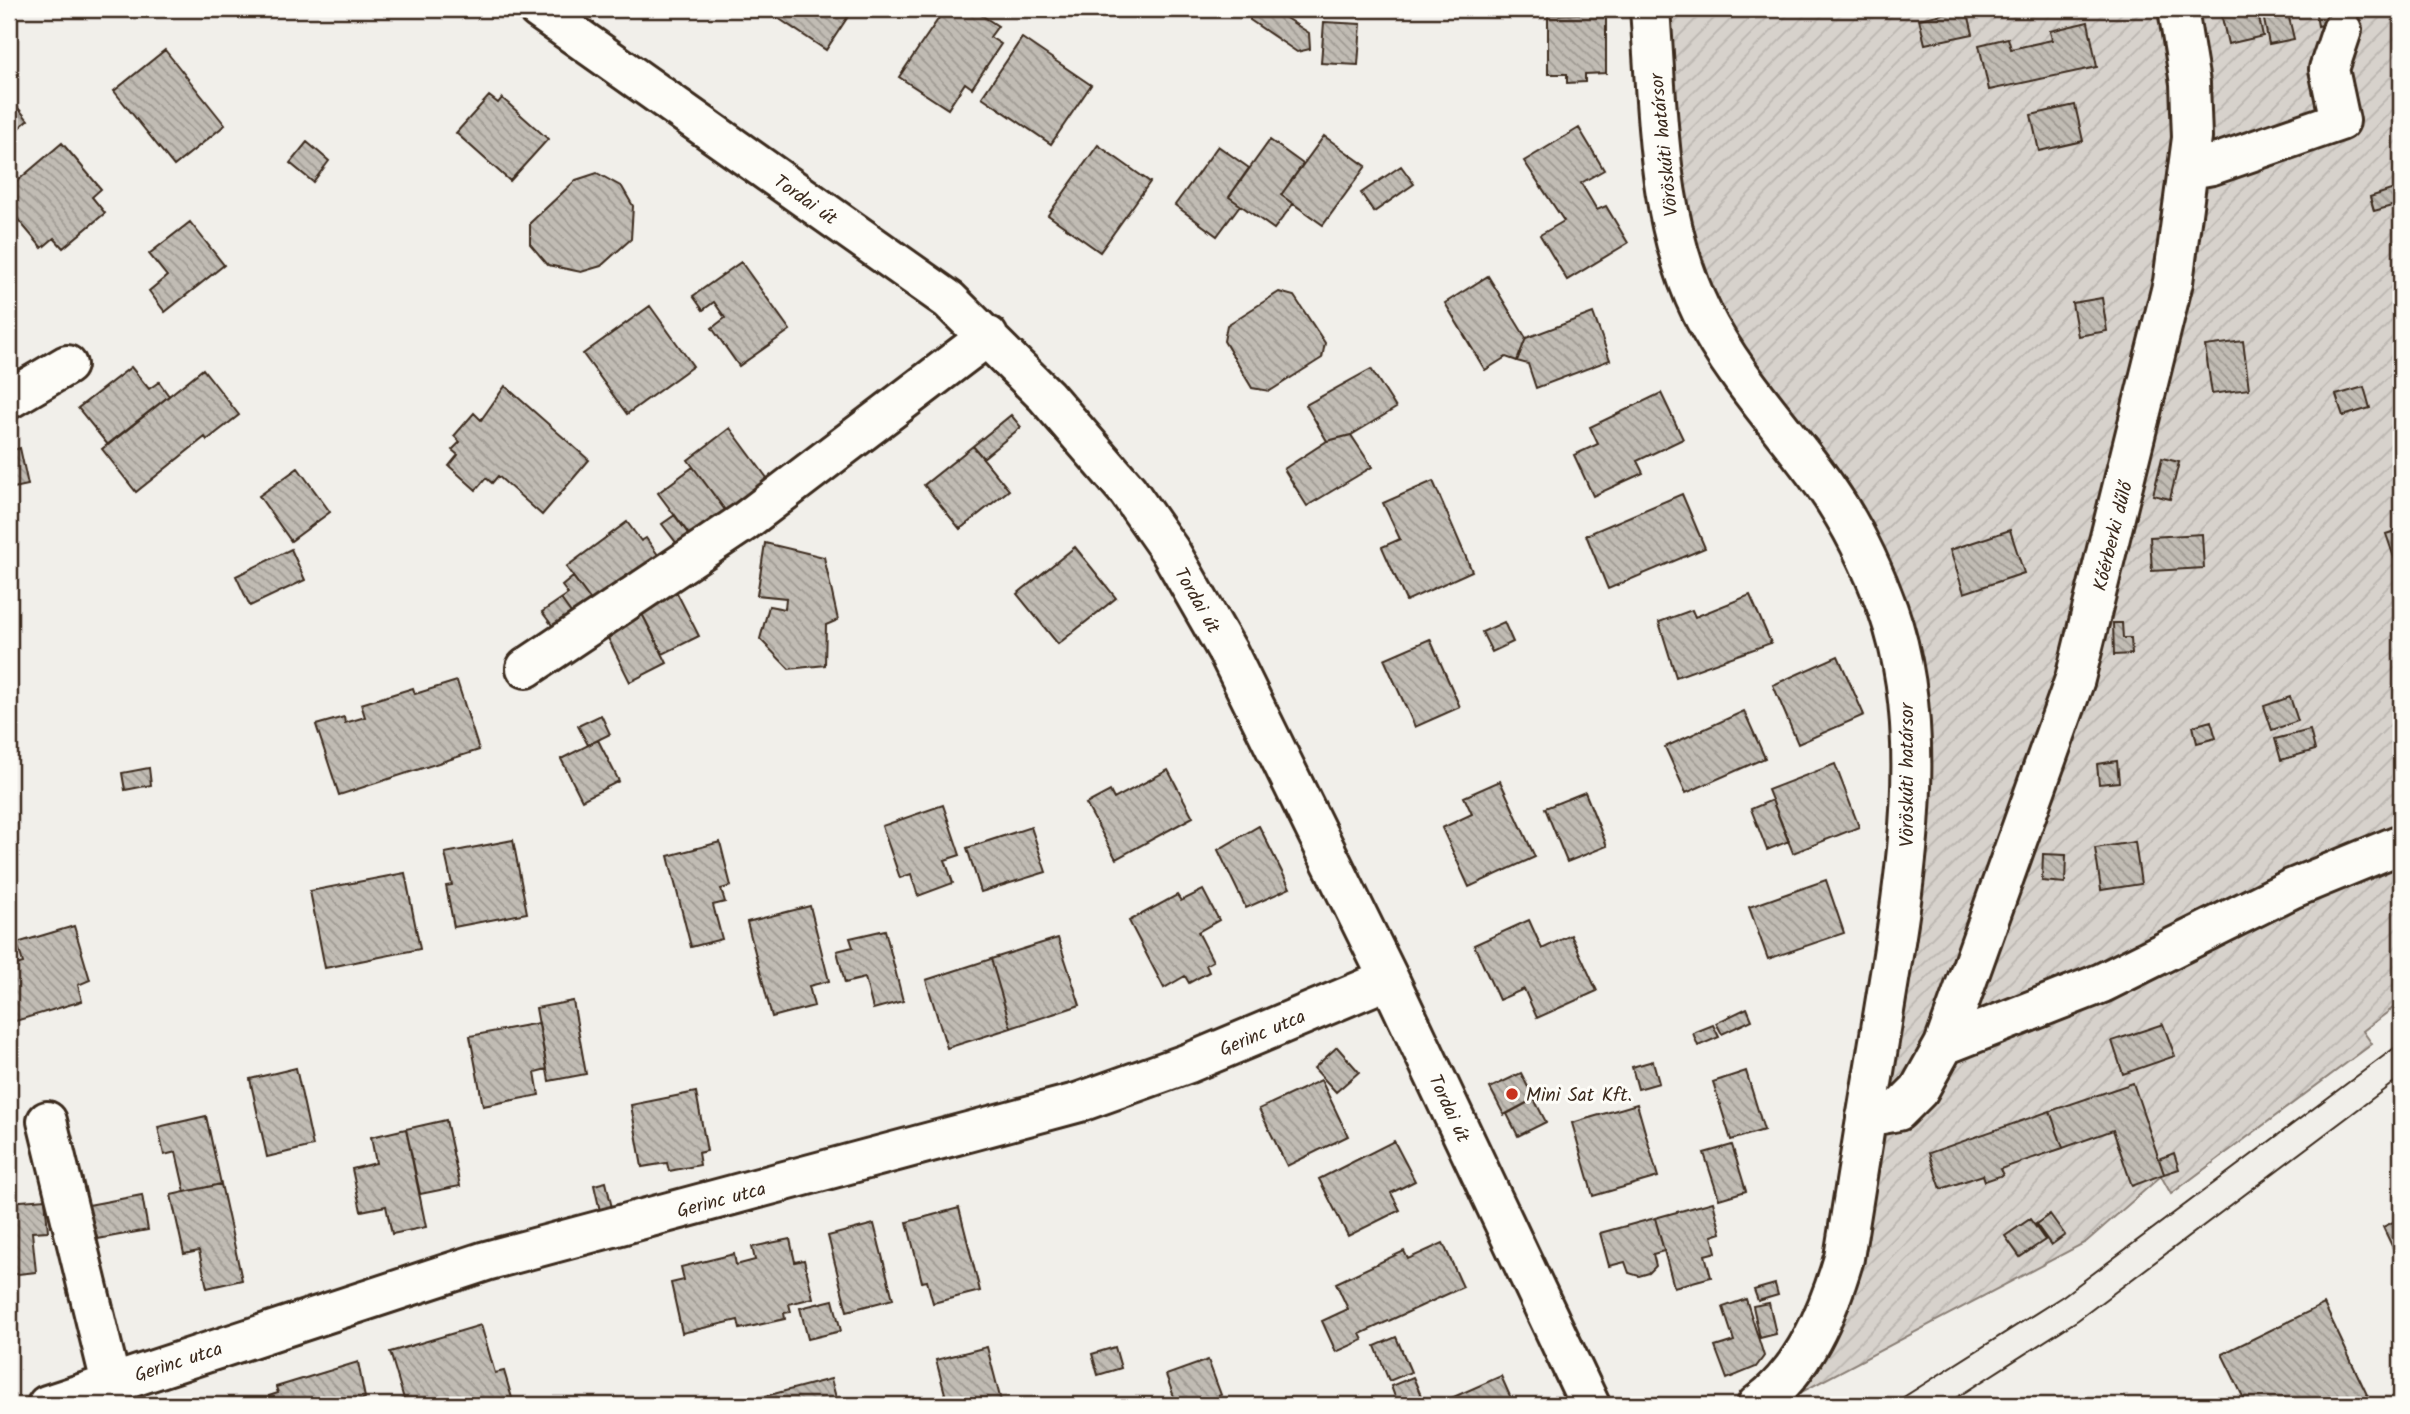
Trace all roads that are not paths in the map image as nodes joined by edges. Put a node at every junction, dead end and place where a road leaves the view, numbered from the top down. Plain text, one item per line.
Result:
1 (538, 9) edge
2 (1650, 9) edge
3 (2178, 9) edge
4 (2342, 30) dead end
5 (2190, 169) junction
6 (988, 336) junction
7 (67, 365) dead end
8 (9, 400) edge
9 (526, 668) dead end
10 (2401, 844) edge
11 (1389, 979) junction
12 (1944, 1045) junction
13 (1867, 1117) junction
14 (47, 1121) dead end
15 (110, 1383) junction
16 (47, 1405) edge
17 (1590, 1405) edge
18 (1757, 1405) edge

1 - 6 street, Tordai út
2 - 13 street, Vöröskúti határsor
3 - 5 street, Kőérberki dűlő
4 - 5 street
5 - 12 street, Kőérberki dűlő
6 - 9 street
6 - 11 street, Tordai út
7 - 8 street
10 - 12 street
11 - 15 street, Gerinc utca
11 - 17 street, Tordai út
12 - 13 street, Kőérberki dűlő
13 - 18 street, Vöröskúti határsor
14 - 15 street
15 - 16 street, Gerinc utca

